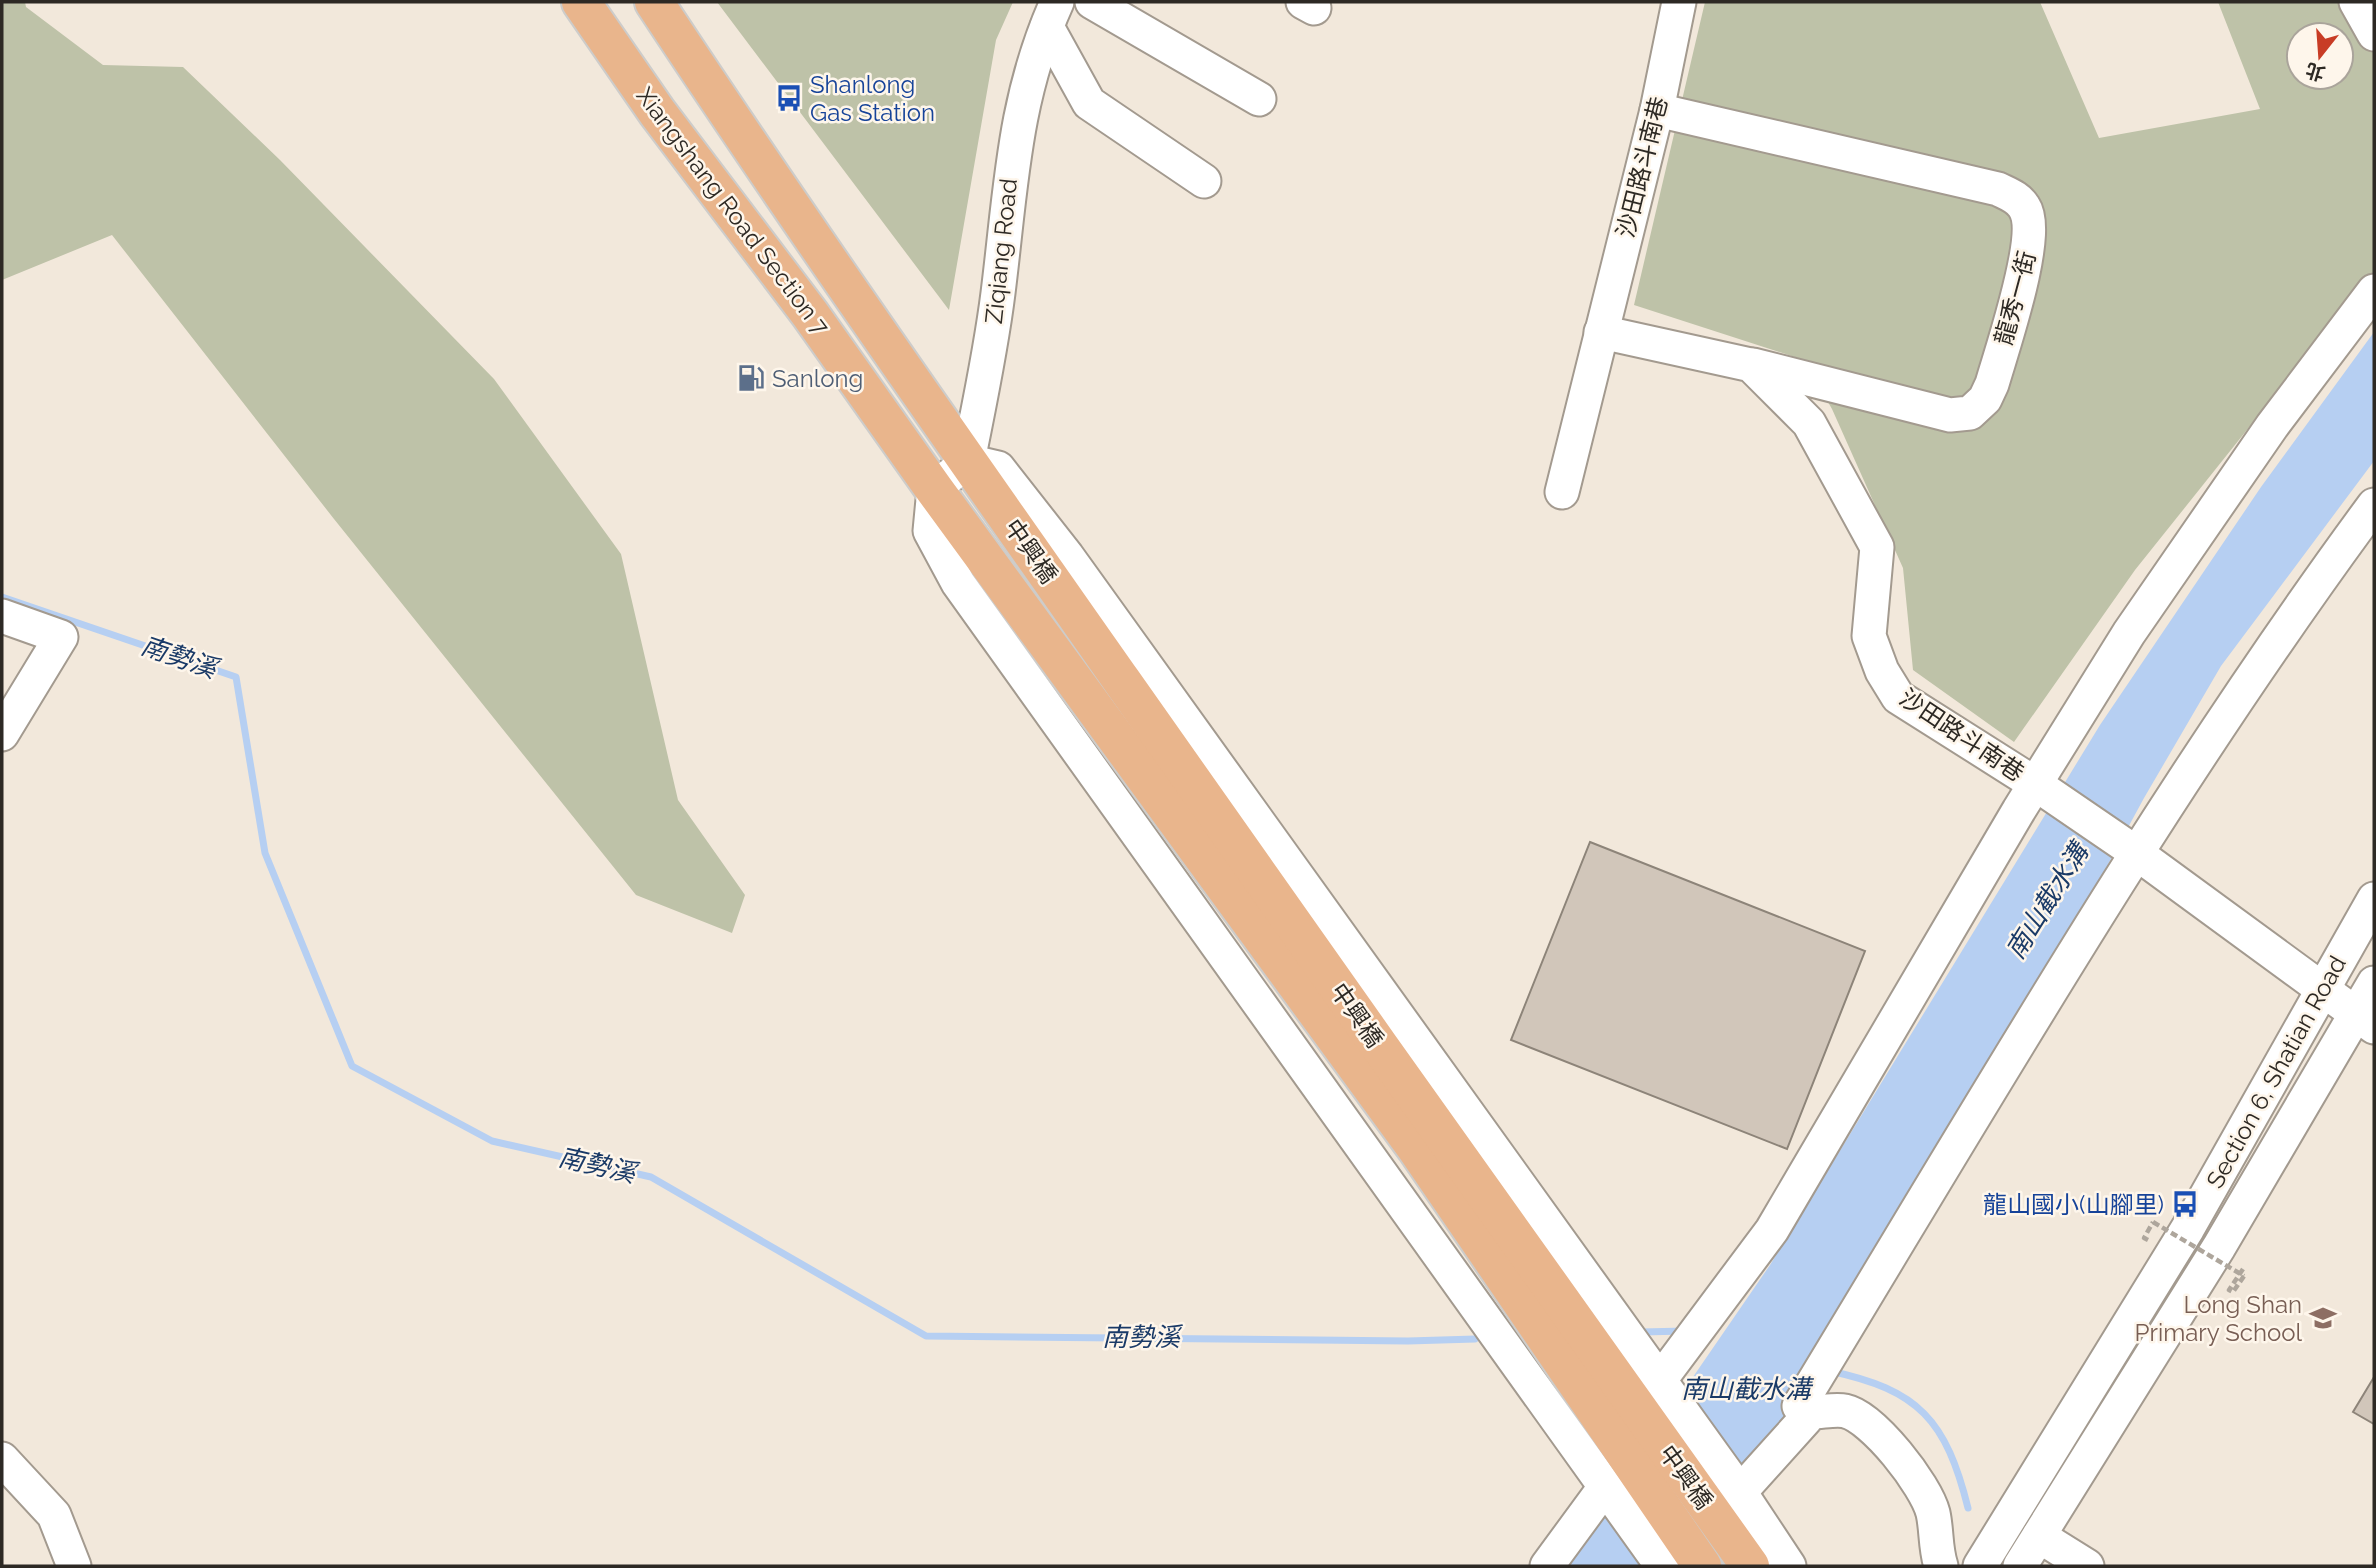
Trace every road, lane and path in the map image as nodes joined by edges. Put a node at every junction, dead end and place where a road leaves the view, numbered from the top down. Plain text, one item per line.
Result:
1 (581, 2) edge
2 (653, 2) edge
3 (1092, 2) edge
4 (1679, 2) edge
5 (2356, 2) edge
6 (1052, 14) edge
7 (2374, 34) edge
8 (1259, 99) dead end
9 (1657, 110) junction
10 (1204, 181) dead end
11 (2374, 292) edge
12 (1601, 332) junction
13 (1751, 365) junction
14 (968, 461) junction
15 (934, 489) junction
16 (1562, 492) dead end
17 (2374, 505) edge
18 (2, 616) edge
19 (2, 734) edge
20 (2037, 785) junction
21 (2136, 852) junction
22 (2374, 900) edge
23 (2374, 983) edge
24 (2322, 990) junction
25 (2364, 1020) edge
26 (2153, 1222) dead end
27 (2243, 1269) dead end
28 (1660, 1379) junction
29 (1799, 1406) dead end
30 (2, 1459) edge
31 (1605, 1486) junction
32 (1740, 1492) junction
33 (2039, 1536) junction
34 (1988, 1553) edge
35 (1782, 1564) edge
36 (74, 1566) edge
37 (1547, 1566) edge
38 (1662, 1566) edge
39 (1702, 1566) edge
40 (1941, 1566) edge
41 (1949, 1566) edge
42 (2020, 1566) edge
43 (2087, 1566) edge

1 - 15 main road, Xiangshang Road Section 7
2 - 14 main road, Xiangshang Road Section 7
3 - 8 street
4 - 9 street, 沙田路斗南巷
5 - 7 street
6 - 10 street
6 - 14 street, Ziqiang Road
9 - 12 street, 沙田路斗南巷
9 - 13 street, 龍秀一街
11 - 20 street
12 - 13 street
12 - 16 street, 沙田路斗南巷
13 - 20 street, 沙田路斗南巷
14 - 15 street
14 - 28 street
14 - 35 main road, 中興橋
15 - 31 street
15 - 39 main road, 中興橋
17 - 21 street
18 - 19 street
20 - 21 street, 沙田路斗南巷
20 - 28 street
21 - 24 street, 沙田路斗南巷
21 - 29 street
22 - 24 street, Section 6, Shatian Road
23 - 25 street, Section 6, Shatian Road
24 - 25 street, 沙田路斗南巷
24 - 34 street, Section 6, Shatian Road
25 - 33 street, Section 6, Shatian Road
26 - 27 path, bridge
28 - 32 street
30 - 36 street
31 - 37 street
31 - 38 street
32 - 35 street
32 - 40 street
33 - 42 street, Section 6, Shatian Road
33 - 43 street
34 - 41 street

